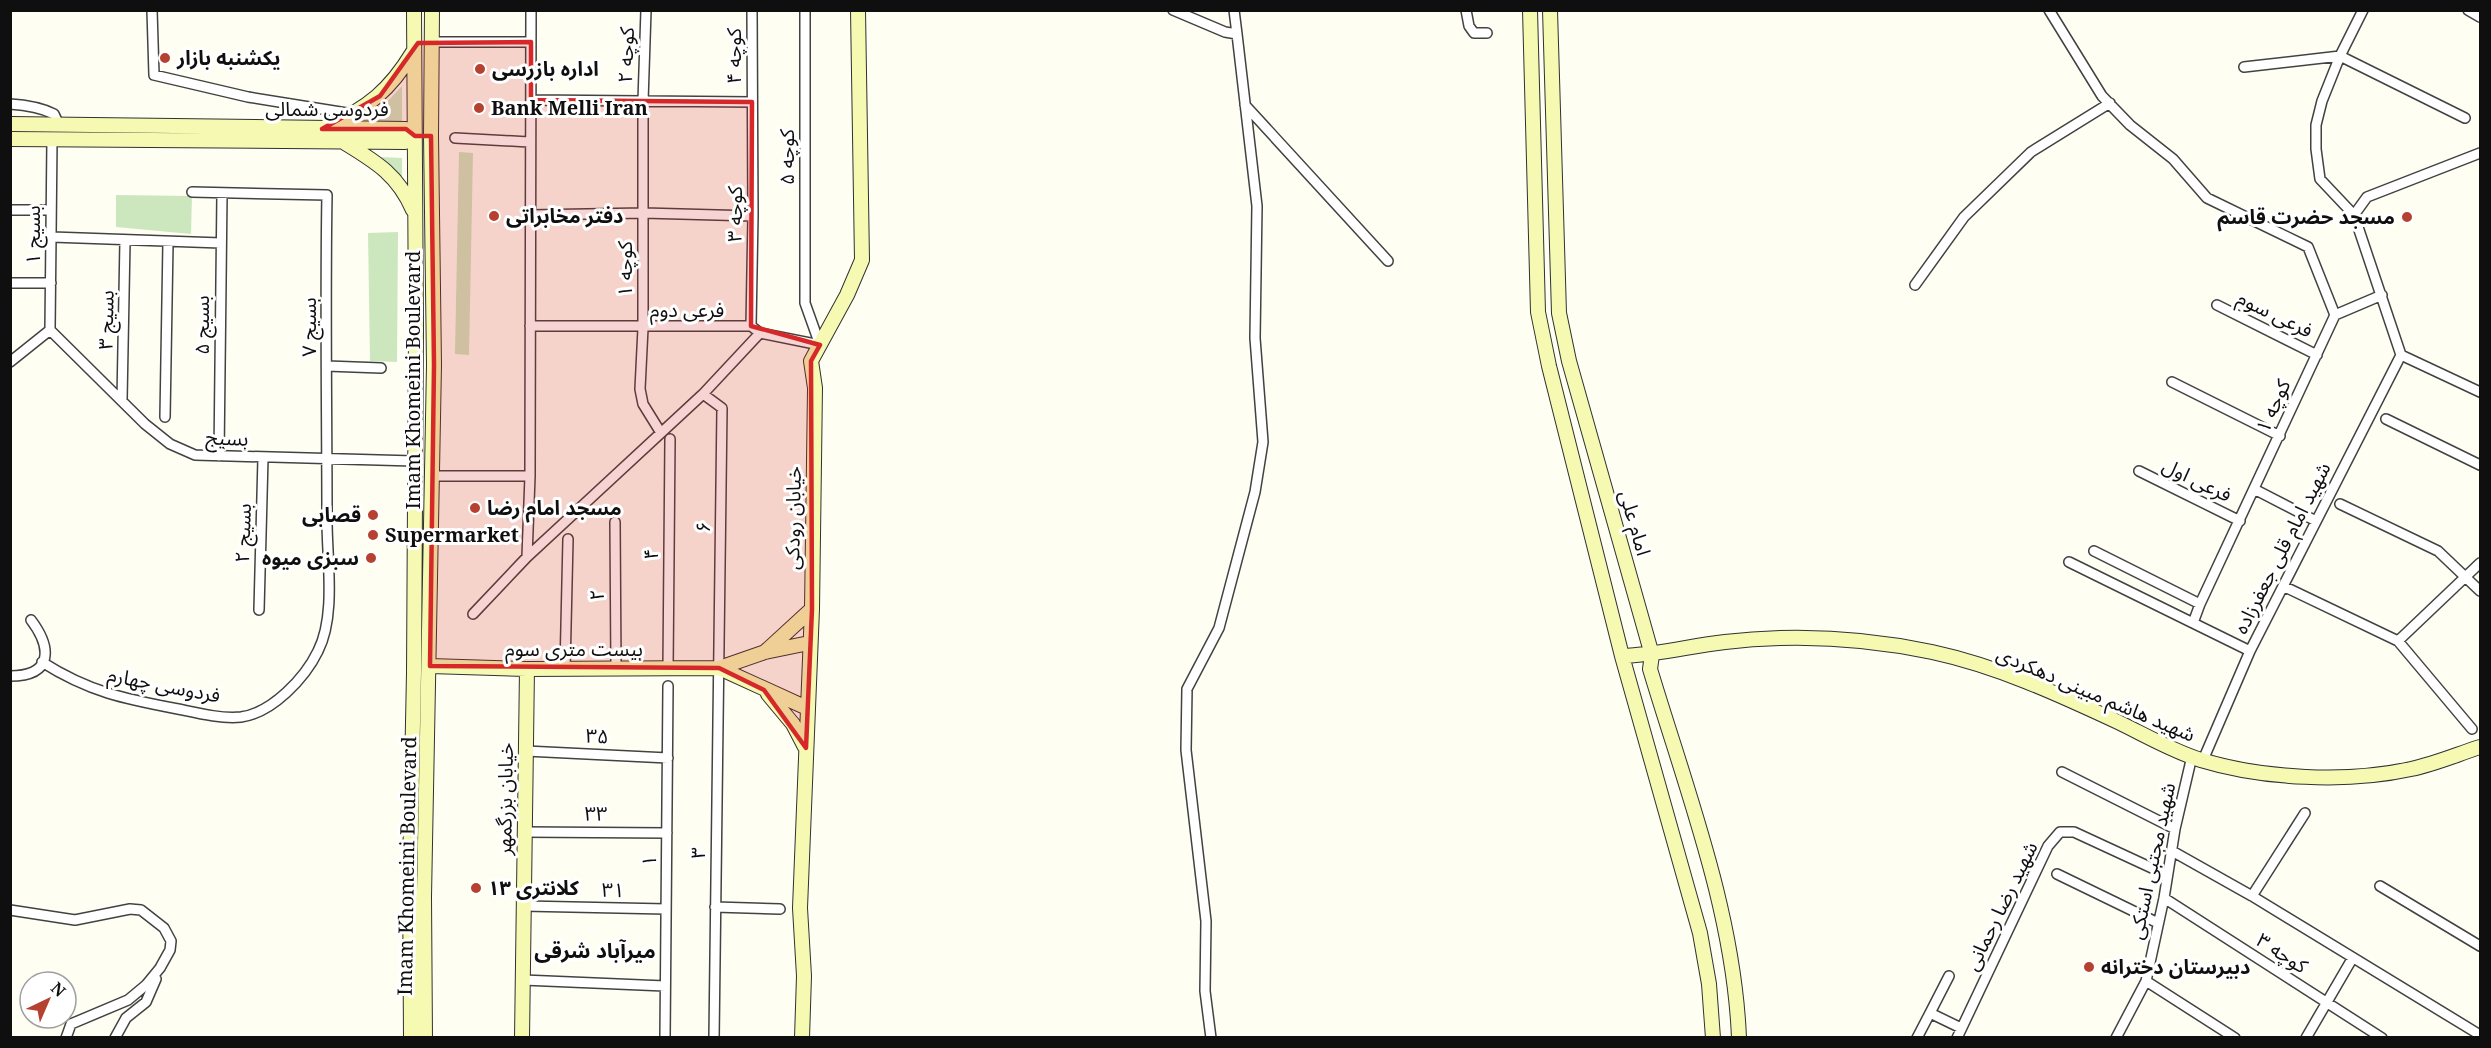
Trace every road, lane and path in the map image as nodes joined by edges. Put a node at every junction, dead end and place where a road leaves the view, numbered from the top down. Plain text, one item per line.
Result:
1 (152, 10) edge
2 (414, 10) edge
3 (432, 10) edge
4 (531, 10) edge
5 (646, 10) edge
6 (753, 10) edge
7 (805, 10) edge
8 (858, 10) edge
9 (1173, 10) edge
10 (1234, 10) edge
11 (1466, 10) edge
12 (1530, 10) edge
13 (1550, 10) edge
14 (2049, 10) edge
15 (2362, 10) edge
16 (2468, 10) edge
17 (2481, 17) edge
18 (1487, 33) dead end
19 (1237, 34) junction
20 (433, 42) junction
21 (531, 42) junction
22 (414, 50) junction
23 (2340, 56) junction
24 (2244, 67) dead end
25 (413, 75) junction
26 (431, 78) junction
27 (531, 100) junction
28 (643, 101) junction
29 (752, 102) junction
30 (2110, 103) junction
31 (10, 104) edge
32 (1245, 105) junction
33 (355, 114) junction
34 (2465, 118) dead end
35 (10, 124) edge
36 (58, 125) junction
37 (322, 129) junction
38 (415, 136) junction
39 (431, 136) junction
40 (455, 138) dead end
41 (10, 139) edge
42 (52, 140) junction
43 (343, 142) junction
44 (530, 142) junction
45 (2481, 153) edge
46 (192, 192) dead end
47 (222, 194) junction
48 (10, 210) edge
49 (51, 210) junction
50 (415, 213) junction
51 (644, 213) junction
52 (530, 215) junction
53 (2354, 215) junction
54 (753, 216) junction
55 (52, 237) junction
56 (125, 241) junction
57 (168, 243) junction
58 (221, 243) junction
59 (1388, 261) dead end
60 (51, 282) junction
61 (10, 283) edge
62 (1916, 285) dead end
63 (2382, 295) junction
64 (2217, 305) dead end
65 (1559, 313) junction
66 (2335, 315) junction
67 (1539, 316) junction
68 (530, 326) junction
69 (751, 326) junction
70 (643, 328) junction
71 (50, 330) junction
72 (760, 333) junction
73 (820, 345) junction
74 (2317, 355) junction
75 (2401, 355) junction
76 (10, 362) edge
77 (327, 366) junction
78 (381, 368) dead end
79 (2172, 382) dead end
80 (2481, 392) edge
81 (704, 394) junction
82 (122, 400) junction
83 (165, 417) dead end
84 (2386, 419) dead end
85 (661, 433) junction
86 (2280, 436) junction
87 (670, 439) dead end
88 (219, 456) junction
89 (263, 458) junction
90 (328, 459) junction
91 (414, 461) junction
92 (2481, 465) edge
93 (2139, 471) dead end
94 (433, 476) junction
95 (530, 476) junction
96 (2254, 489) junction
97 (2340, 504) dead end
98 (2240, 521) junction
99 (2316, 521) junction
100 (615, 522) dead end
101 (568, 539) dead end
102 (2094, 551) dead end
103 (527, 557) junction
104 (2069, 562) dead end
105 (2481, 563) edge
106 (2467, 576) junction
107 (2283, 586) junction
108 (2481, 591) edge
109 (2200, 604) junction
110 (812, 609) junction
111 (259, 610) dead end
112 (473, 614) dead end
113 (31, 620) dead end
114 (2193, 623) junction
115 (2398, 641) junction
116 (809, 643) junction
117 (2250, 651) junction
118 (765, 652) junction
119 (1652, 655) junction
120 (1622, 656) junction
121 (42, 662) junction
122 (430, 666) junction
123 (719, 668) junction
124 (527, 669) junction
125 (565, 669) junction
126 (616, 669) junction
127 (668, 669) junction
128 (10, 676) edge
129 (668, 686) dead end
130 (764, 690) junction
131 (807, 708) junction
132 (2472, 729) dead end
133 (2481, 747) edge
134 (806, 748) junction
135 (525, 751) junction
136 (668, 758) junction
137 (2198, 758) junction
138 (2062, 772) dead end
139 (2305, 813) dead end
140 (2175, 829) junction
141 (524, 832) junction
142 (667, 833) junction
143 (2172, 850) junction
144 (2057, 874) dead end
145 (2167, 875) junction
146 (2380, 886) dead end
147 (2252, 896) junction
148 (2164, 898) junction
149 (524, 906) junction
150 (715, 907) junction
151 (666, 909) junction
152 (780, 909) dead end
153 (10, 910) edge
154 (2158, 923) junction
155 (2481, 946) edge
156 (2352, 959) junction
157 (160, 968) junction
158 (1950, 976) dead end
159 (523, 980) junction
160 (2146, 981) junction
161 (665, 986) junction
162 (2327, 1004) junction
163 (1930, 1013) junction
164 (1961, 1028) junction
165 (2481, 1035) edge
166 (66, 1038) edge
167 (115, 1038) edge
168 (411, 1038) edge
169 (425, 1038) edge
170 (522, 1038) edge
171 (665, 1038) edge
172 (714, 1038) edge
173 (802, 1038) edge
174 (1211, 1038) edge
175 (1713, 1038) edge
176 (1739, 1038) edge
177 (1917, 1038) edge
178 (1957, 1038) edge
179 (2116, 1038) edge
180 (2235, 1038) edge
181 (2306, 1038) edge
182 (2382, 1038) edge

1 - 33 street
2 - 22 main road, Imam Khomeini Boulevard
3 - 20 main road, Imam Khomeini Boulevard
4 - 21 street
5 - 28 street, کوچه ۲
6 - 29 street, کوچه ۴
7 - 73 street, کوچه ۵
8 - 73 main road, خیابان رودکی
9 - 19 street
10 - 19 street
11 - 18 street
12 - 67 main road
13 - 65 main road, امام علی
14 - 30 street
15 - 23 street
16 - 17 street
19 - 32 street
20 - 21 street
20 - 26 main road, Imam Khomeini Boulevard
21 - 27 street
22 - 25 main road, Imam Khomeini Boulevard
22 - 33 main road
23 - 24 street
23 - 34 street
23 - 53 street
25 - 26 main road
25 - 38 main road, Imam Khomeini Boulevard
26 - 39 main road, Imam Khomeini Boulevard
27 - 28 street
27 - 44 street
28 - 29 street
28 - 51 street, کوچه ۱
29 - 54 street, کوچه ۳
30 - 62 street
30 - 66 street
31 - 36 street
32 - 59 street
32 - 174 street
33 - 37 main road
35 - 36 main road, فردوسی شمالی
36 - 37 main road, فردوسی شمالی
37 - 38 main road, فردوسی شمالی
38 - 39 main road
38 - 43 main road, فردوسی شمالی
38 - 50 main road, Imam Khomeini Boulevard
39 - 94 main road, Imam Khomeini Boulevard
40 - 44 street
41 - 42 main road, فردوسی شمالی
42 - 43 main road, فردوسی شمالی
42 - 49 street, بسیج ۱
43 - 50 main road
44 - 52 street
45 - 53 street
46 - 47 street
47 - 58 street, بسیج ۵
47 - 77 street, بسیج ۷
48 - 49 street
49 - 55 street, بسیج ۱
50 - 91 main road, Imam Khomeini Boulevard
51 - 52 street
51 - 54 street
51 - 70 street, کوچه ۱
52 - 68 street
53 - 63 street
54 - 69 street, کوچه ۳
55 - 56 street
55 - 60 street, بسیج ۱
56 - 57 street
56 - 82 street, بسیج ۳
57 - 58 street
57 - 83 street
58 - 88 street, بسیج ۵
60 - 61 street
60 - 71 street, بسیج ۱
63 - 66 street
63 - 75 street
64 - 74 street, فرعی سوم
65 - 67 main road
65 - 119 main road, امام علی
66 - 74 street, کوچه ۱
67 - 120 main road
68 - 70 street, فرعی دوم
68 - 95 street
69 - 70 street, فرعی دوم
69 - 72 street
70 - 85 street
71 - 76 street
71 - 82 street, بسیج
72 - 73 street
72 - 81 street
73 - 110 main road, خیابان رودکی
74 - 86 street, کوچه ۱
75 - 80 street
75 - 99 street, شهید امام قلی جعفرزاده
77 - 78 street
77 - 90 street, بسیج ۷
79 - 86 street
81 - 85 street
81 - 123 street, ۶
82 - 88 street, بسیج
84 - 92 street
85 - 103 street
86 - 96 street, کوچه ۱
87 - 127 street, ۴
88 - 89 street, بسیج
89 - 90 street, بسیج
89 - 111 street, بسیج ۲
90 - 91 street, بسیج
90 - 121 street, فردوسی چهارم
91 - 168 main road, Imam Khomeini Boulevard
93 - 98 street, فرعی اول
94 - 95 street
94 - 122 main road, Imam Khomeini Boulevard
95 - 103 street
96 - 98 street, کوچه ۱
96 - 99 street
97 - 106 street
98 - 109 street, کوچه ۱
99 - 107 street, شهید امام قلی جعفرزاده
100 - 126 street, ۲
101 - 125 street
102 - 109 street
103 - 112 street
104 - 114 street
105 - 106 street
106 - 108 street
106 - 115 street
107 - 115 street
107 - 117 street, شهید امام قلی جعفرزاده
109 - 114 street, کوچه ۱
110 - 116 main road, خیابان رودکی
110 - 118 main road
113 - 121 street
114 - 117 street
115 - 132 street
116 - 118 main road, بیست متری سوم
116 - 131 main road, خیابان رودکی
117 - 137 street, شهید امام قلی جعفرزاده
118 - 123 main road, بیست متری سوم
119 - 120 main road, شهید هاشم مبینی دهکردی
119 - 137 main road, شهید هاشم مبینی دهکردی
119 - 176 main road, امام علی
120 - 175 main road
121 - 128 street
122 - 124 main road, بیست متری سوم
122 - 169 main road, Imam Khomeini Boulevard
123 - 127 main road, بیست متری سوم
123 - 130 main road, بیست متری سوم
123 - 150 street, ۳
124 - 125 main road, بیست متری سوم
124 - 135 main road, خیابان بزرگمهر
125 - 126 main road, بیست متری سوم
126 - 127 main road, بیست متری سوم
129 - 136 street, ۱
130 - 131 main road, بیست متری سوم
130 - 134 main road
131 - 134 main road, خیابان رودکی
133 - 137 main road, شهید هاشم مبینی دهکردی
134 - 173 main road, خیابان رودکی
135 - 136 street, ۳۵
135 - 141 main road, خیابان بزرگمهر
136 - 142 street, ۱
137 - 140 street, شهید مجتبی استکی
138 - 140 street
139 - 147 street
140 - 143 street, شهید مجتبی استکی
141 - 142 street, ۳۳
141 - 149 main road, خیابان بزرگمهر
142 - 151 street, ۱
143 - 145 street, شهید مجتبی استکی
143 - 147 street
144 - 154 street
145 - 148 street, شهید مجتبی استکی
145 - 164 street, شهید رضا رحمانی
146 - 155 street
147 - 156 street
148 - 154 street, شهید مجتبی استکی
148 - 162 street, کوچه ۳
149 - 151 street, ۳۱
149 - 159 main road, خیابان بزرگمهر
150 - 152 street
150 - 172 street, ۳
151 - 161 street, ۱
153 - 157 street
154 - 160 street, شهید مجتبی استکی
156 - 162 street
156 - 165 street
157 - 166 street
157 - 167 street
158 - 163 street
159 - 161 street
159 - 170 main road, خیابان بزرگمهر
160 - 179 street, شهید مجتبی استکی
160 - 180 street
161 - 171 street, ۱
162 - 181 street
162 - 182 street, کوچه ۳
163 - 164 street
163 - 177 street
164 - 178 street, شهید رضا رحمانی

